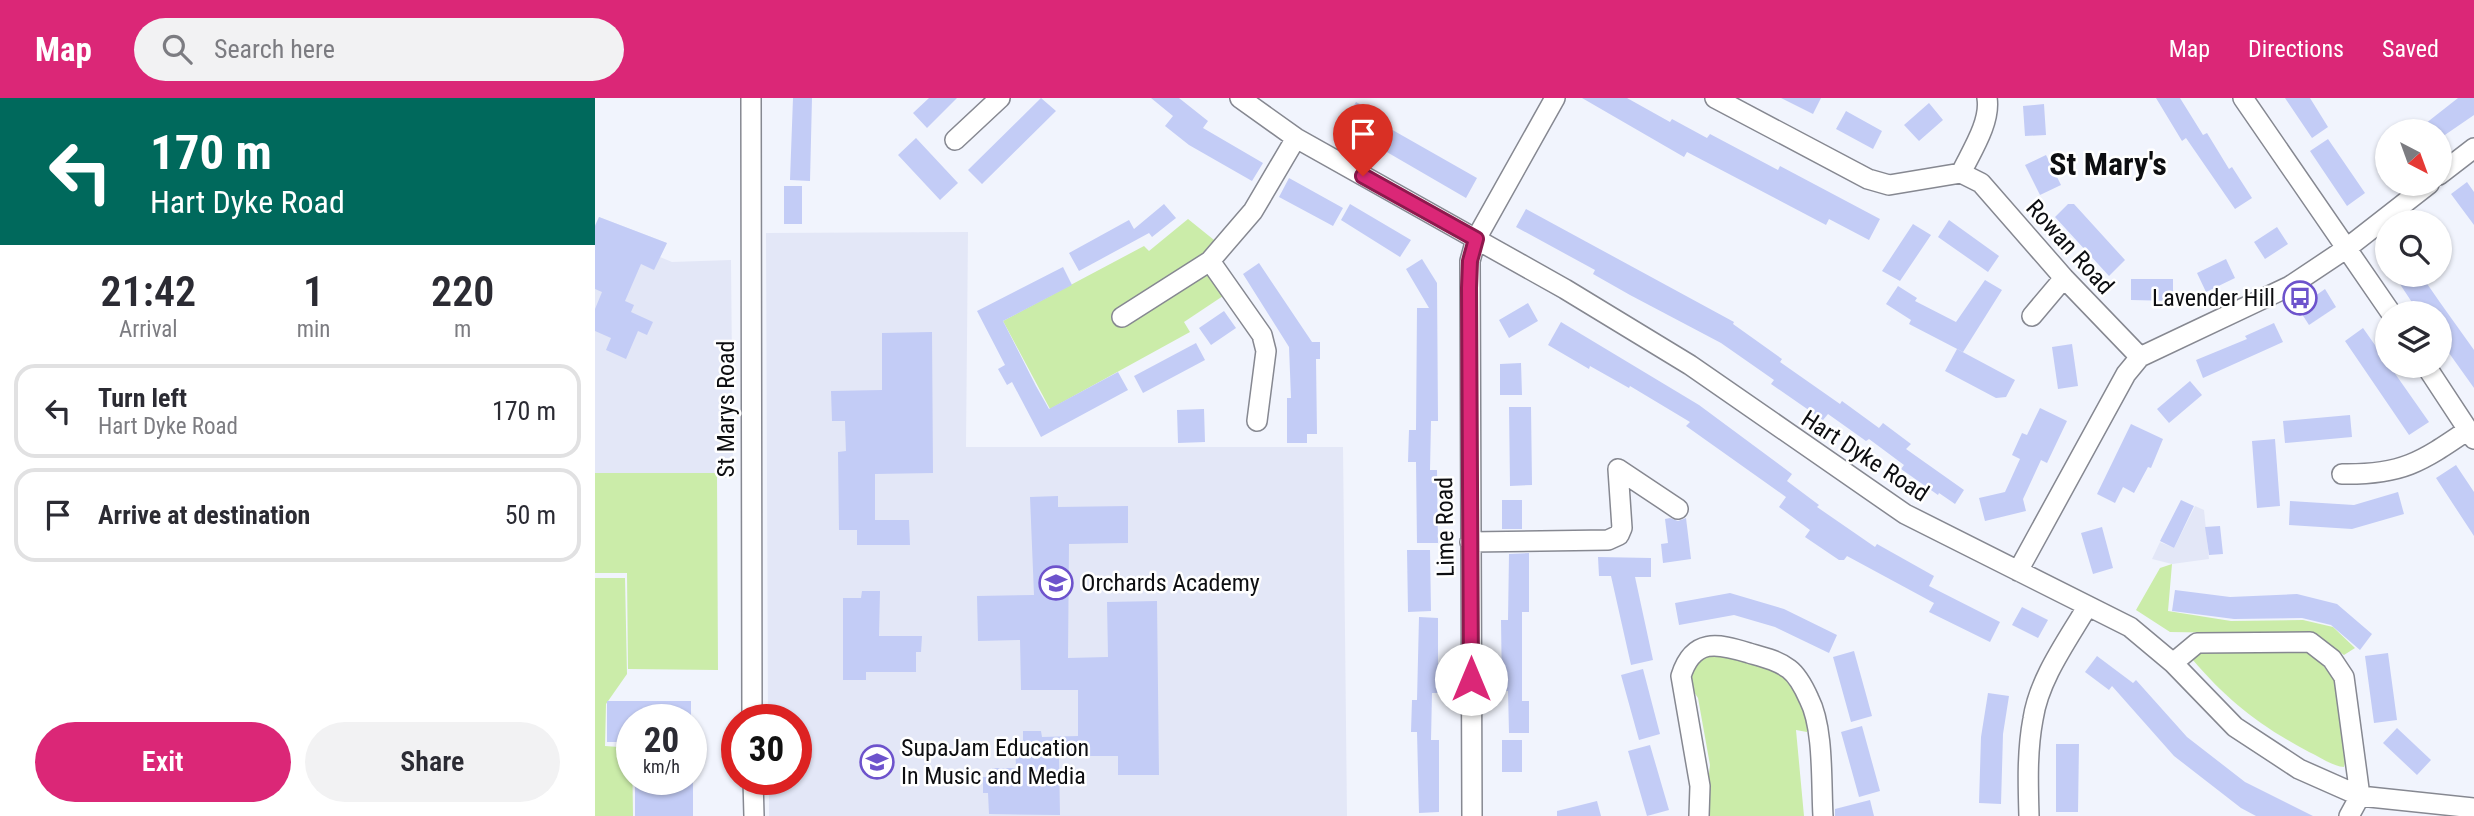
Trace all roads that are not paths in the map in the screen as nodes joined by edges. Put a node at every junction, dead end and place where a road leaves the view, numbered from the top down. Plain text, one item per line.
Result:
1 (751, 98) edge
2 (1000, 98) edge
3 (1240, 98) edge
4 (1555, 98) edge
5 (1715, 98) edge
6 (1987, 98) edge
7 (2243, 98) edge
8 (1296, 138) junction
9 (955, 140) dead end
10 (2471, 156) edge
11 (2452, 167) edge
12 (1961, 173) junction
13 (2414, 196) edge
14 (1476, 239) junction
15 (2347, 248) junction
16 (1210, 261) junction
17 (2064, 278) junction
18 (2383, 301) edge
19 (2032, 316) dead end
20 (1122, 317) dead end
21 (2140, 357) junction
22 (2434, 378) edge
23 (1257, 421) dead end
24 (2471, 434) edge
25 (2342, 474) dead end
26 (1678, 509) dead end
27 (1470, 542) junction
28 (2018, 571) junction
29 (2087, 607) junction
30 (2173, 663) junction
31 (752, 704) edge
32 (753, 795) edge
33 (2360, 796) junction
34 (2474, 808) edge
35 (754, 816) edge
36 (1472, 816) edge
37 (1699, 816) edge
38 (1823, 816) edge
39 (2029, 816) edge
40 (2349, 816) edge

1 - 31 street, St Marys Road
2 - 9 street
3 - 8 street, Hart Dyke Road
4 - 14 street, Lime Road
5 - 12 street
6 - 12 street
7 - 15 street
8 - 14 street, Hart Dyke Road
8 - 16 street
10 - 11 street
12 - 17 street, Rowan Road
13 - 15 street
14 - 27 street, Lime Road
14 - 28 street, Hart Dyke Road
15 - 18 street
15 - 21 street
16 - 20 street
16 - 23 street
17 - 19 street
17 - 21 street, Rowan Road
21 - 28 street
22 - 24 street
24 - 25 street
26 - 27 street
27 - 36 street, Lime Road
28 - 29 street, Hart Dyke Road
29 - 30 street, Hart Dyke Road
29 - 39 street
30 - 33 street, Hart Dyke Road
30 - 33 street
32 - 35 street
33 - 34 street, Hart Dyke Road
33 - 40 street
37 - 38 street

